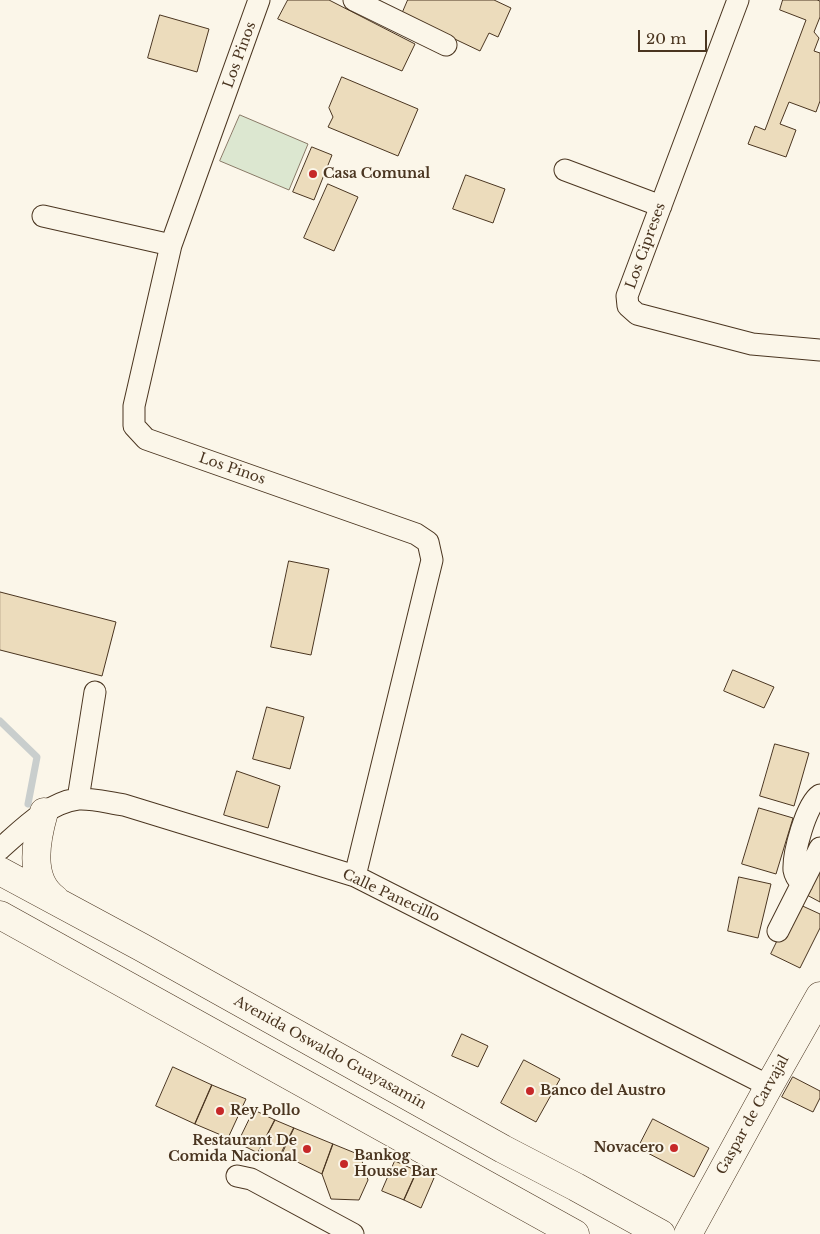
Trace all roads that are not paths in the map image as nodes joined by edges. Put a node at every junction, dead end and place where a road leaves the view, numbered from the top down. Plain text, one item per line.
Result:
1 (260, 0) edge
2 (354, 0) edge
3 (738, 0) edge
4 (446, 45) dead end
5 (565, 170) dead end
6 (661, 206) junction
7 (43, 216) dead end
8 (171, 245) junction
9 (820, 350) edge
10 (95, 692) dead end
11 (820, 795) edge
12 (78, 799) junction
13 (44, 812) junction
14 (820, 848) edge
15 (0, 849) edge
16 (0, 871) edge
17 (355, 876) junction
18 (802, 884) junction
19 (67, 908) junction
20 (0, 915) edge
21 (778, 930) dead end
22 (820, 996) edge
23 (768, 1086) junction
24 (237, 1176) dead end
25 (353, 1234) edge
26 (576, 1234) edge
27 (661, 1234) edge
28 (688, 1234) edge

1 - 8 street, Los Pinos
2 - 4 street
3 - 6 street, Los Cipreses
5 - 6 street
6 - 9 street, Los Cipreses
7 - 8 street
8 - 17 street, Los Pinos
10 - 12 street
11 - 18 street
12 - 13 street, Calle Panecillo
12 - 17 street, Calle Panecillo
13 - 15 street, Calle Panecillo
13 - 19 main road
14 - 18 street
16 - 19 main road, Avenida Oswaldo Guayasamín
17 - 23 street, Calle Panecillo
18 - 21 street
19 - 27 main road, Avenida Oswaldo Guayasamín
20 - 26 main road
22 - 23 main road, Gaspar de Carvajal
23 - 28 main road, Gaspar de Carvajal
24 - 25 street

